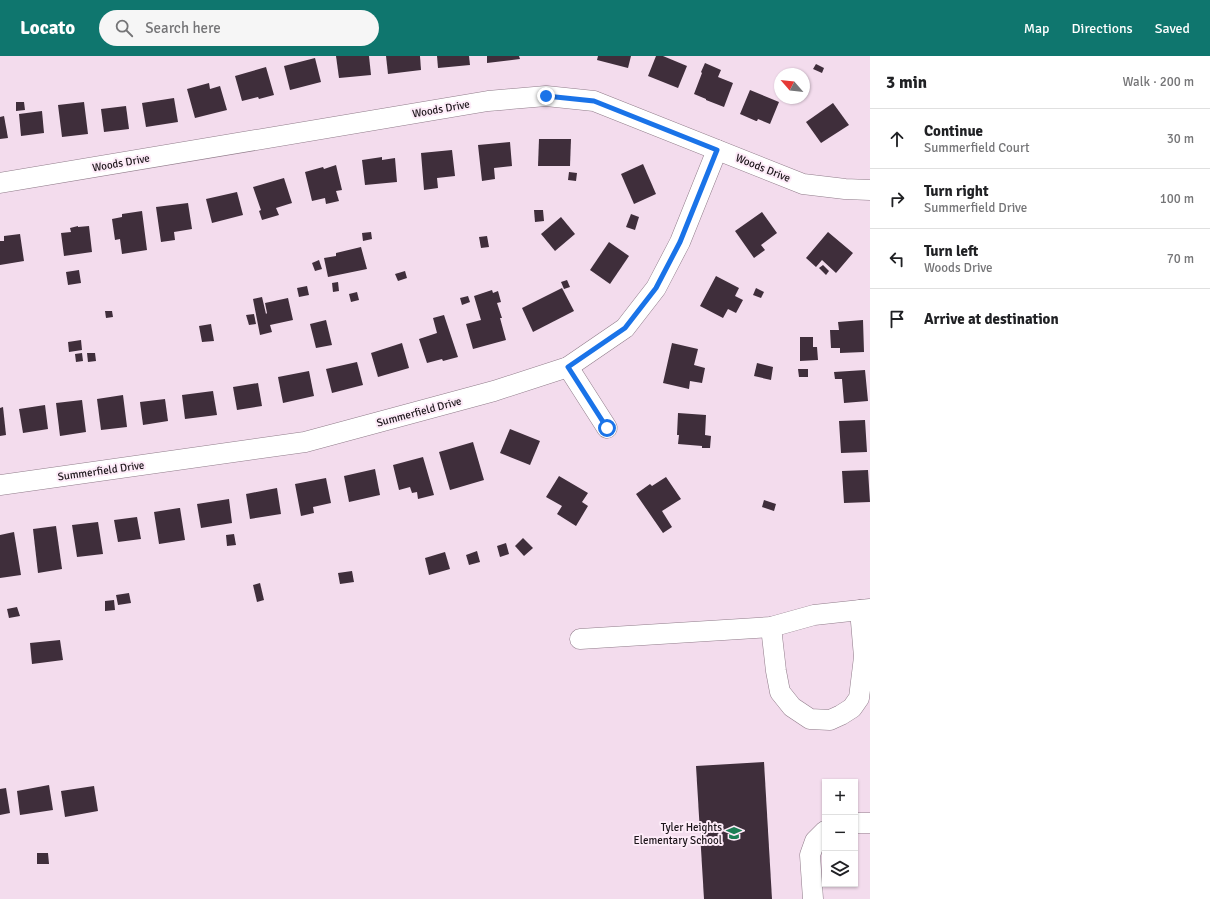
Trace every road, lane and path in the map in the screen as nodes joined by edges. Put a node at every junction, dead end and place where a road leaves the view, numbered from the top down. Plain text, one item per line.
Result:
1 (717, 150) junction
2 (0, 183) edge
3 (870, 190) edge
4 (568, 367) junction
5 (607, 428) dead end
6 (0, 485) edge
7 (865, 609) edge
8 (771, 627) junction
9 (580, 639) dead end
10 (858, 823) edge
11 (870, 823) edge
12 (822, 834) edge
13 (813, 899) edge

1 - 2 street, Woods Drive
1 - 3 street, Woods Drive
1 - 4 street, Summerfield Drive
4 - 5 street
4 - 6 street, Summerfield Drive
7 - 8 street
7 - 8 street
8 - 9 street
10 - 11 street
12 - 13 street

